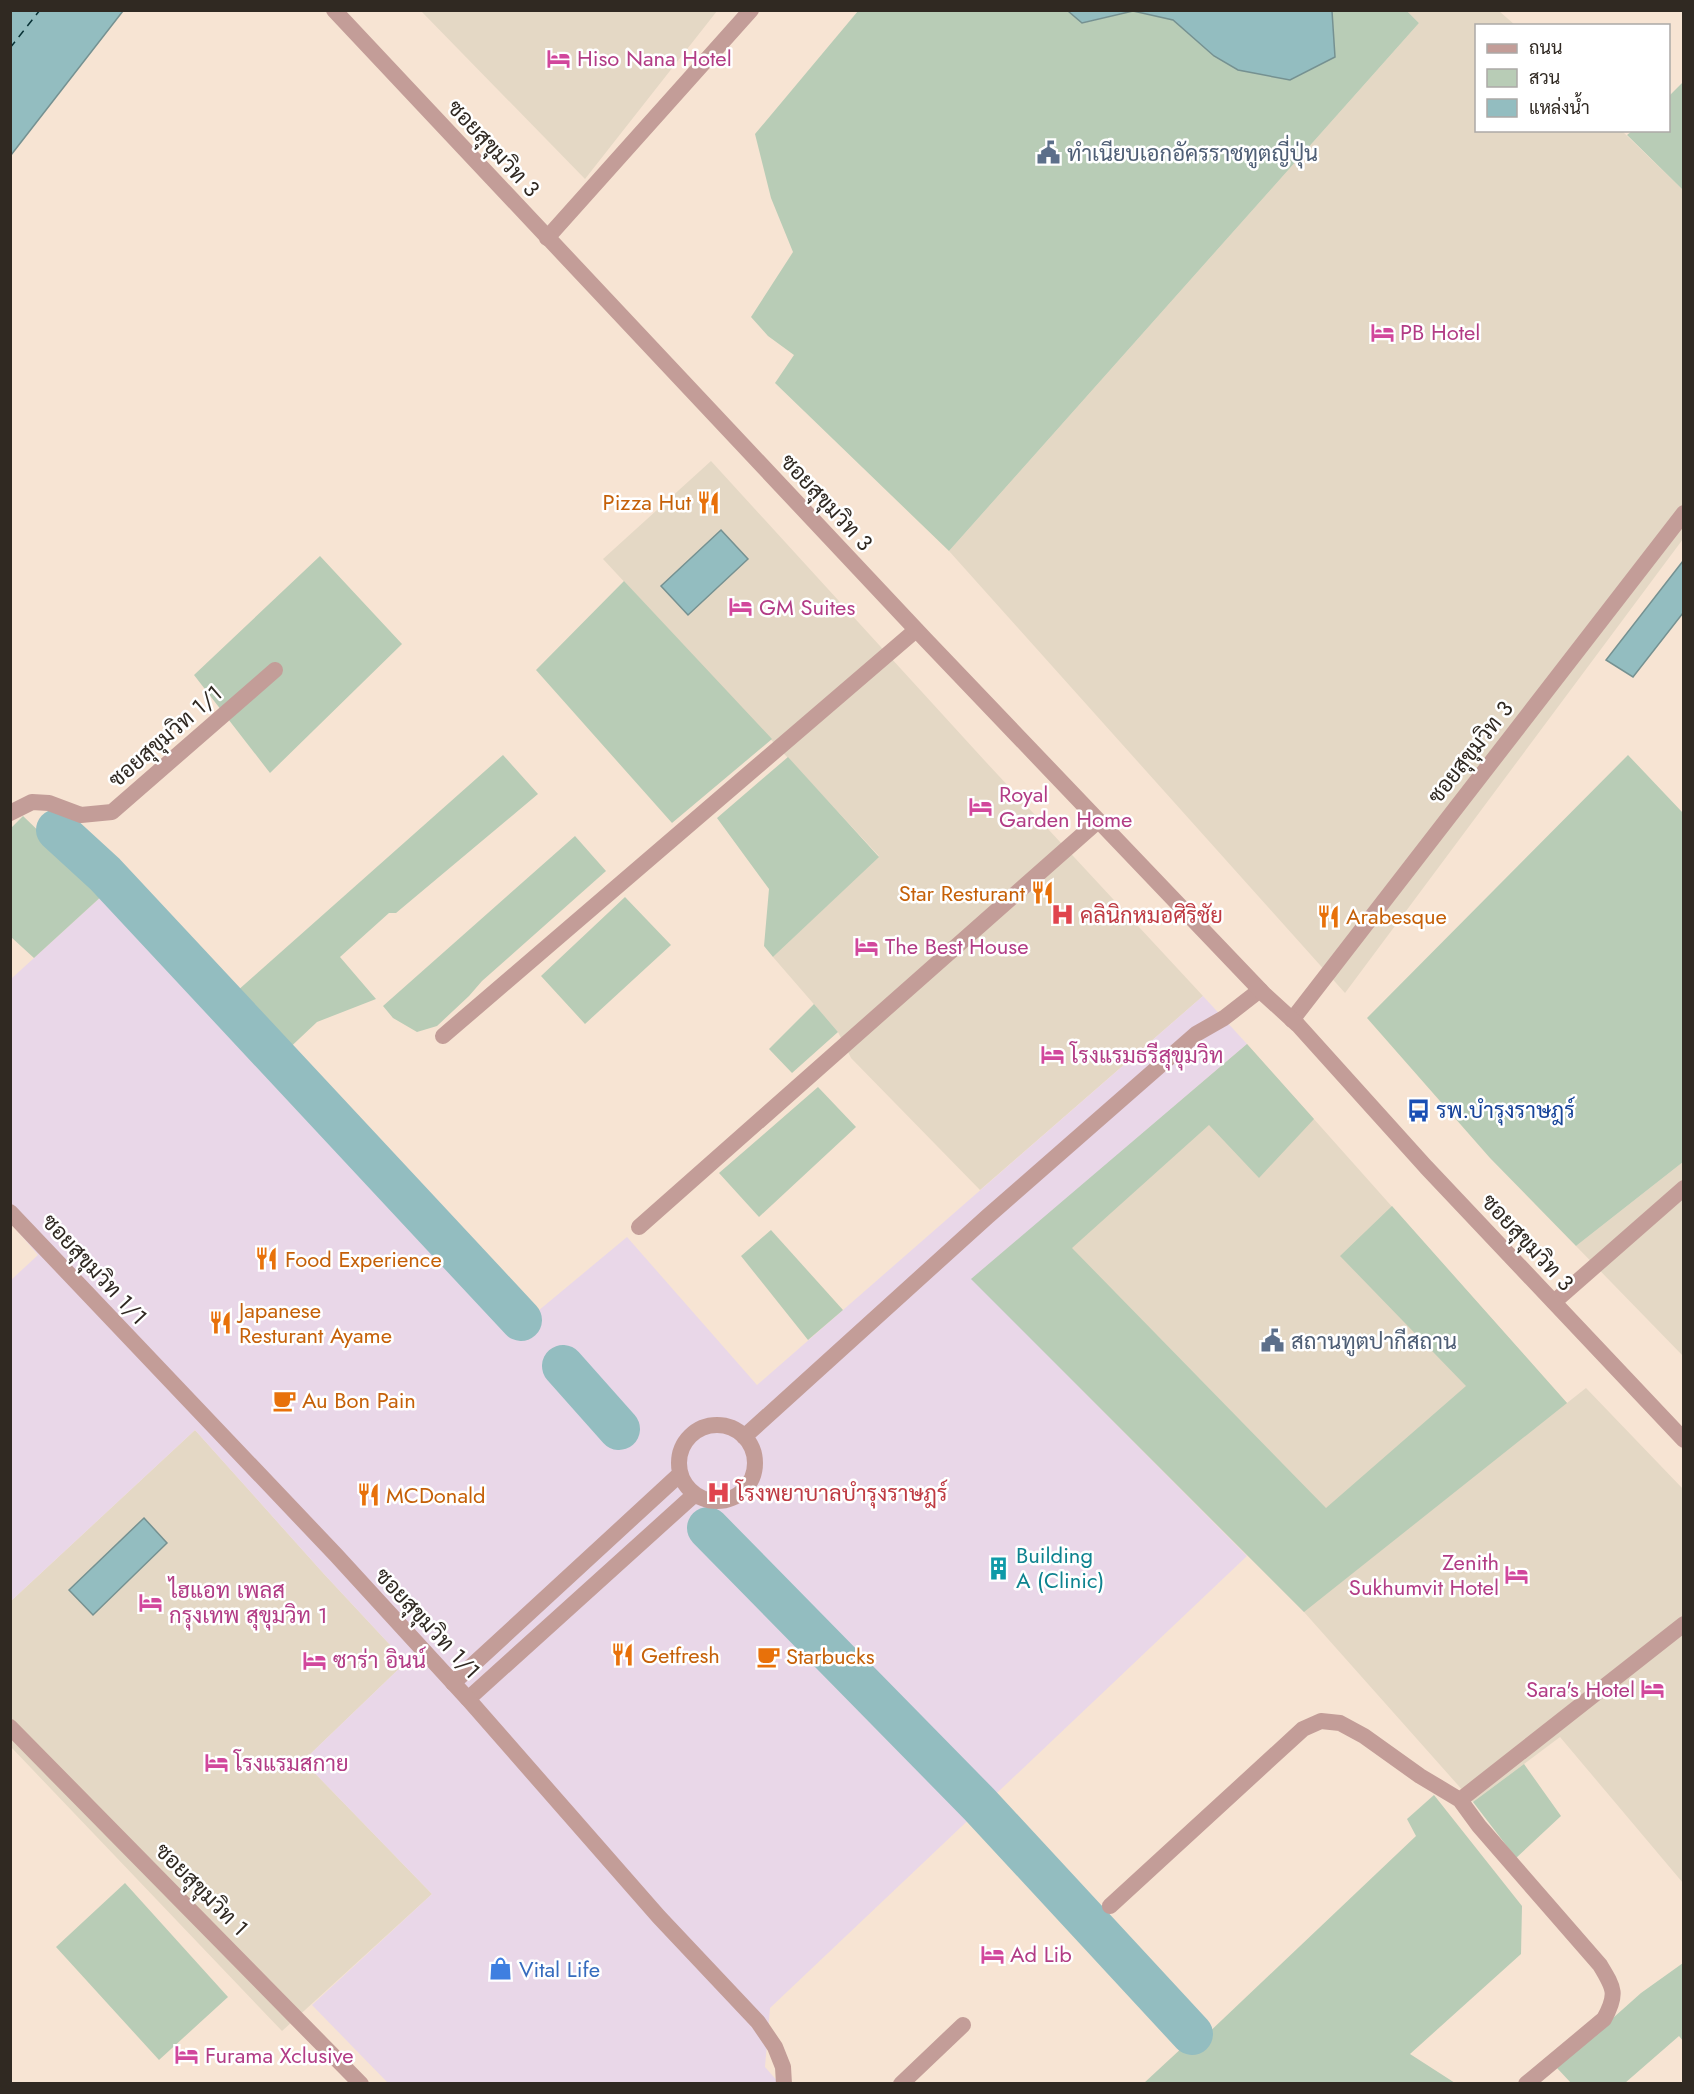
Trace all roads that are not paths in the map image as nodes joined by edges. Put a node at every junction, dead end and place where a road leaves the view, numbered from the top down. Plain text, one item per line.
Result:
1 (334, 10) edge
2 (751, 10) edge
3 (547, 238) junction
4 (1683, 513) edge
5 (916, 630) junction
6 (274, 670) dead end
7 (10, 813) edge
8 (1098, 820) junction
9 (1260, 990) junction
10 (1292, 1020) junction
11 (443, 1036) dead end
12 (1683, 1188) edge
13 (10, 1212) edge
14 (639, 1227) dead end
15 (1554, 1302) junction
16 (744, 1437) junction
17 (1683, 1440) edge
18 (680, 1474) junction
19 (695, 1494) junction
20 (1683, 1624) edge
21 (453, 1683) junction
22 (468, 1700) junction
23 (10, 1727) edge
24 (1460, 1800) junction
25 (1110, 1906) dead end
26 (963, 2025) dead end
27 (788, 2082) edge
28 (361, 2084) edge
29 (901, 2084) edge
30 (1526, 2084) edge

1 - 3 street, ซอยสุขุมวิท 3
2 - 3 street
3 - 5 street, ซอยสุขุมวิท 3
4 - 10 street, ซอยสุขุมวิท 3
5 - 8 street, ซอยสุขุมวิท 3
5 - 11 street
6 - 7 street, ซอยสุขุมวิท 1/1
8 - 9 street, ซอยสุขุมวิท 3
8 - 14 street
9 - 10 street, ซอยสุขุมวิท 3
9 - 16 street
10 - 15 street, ซอยสุขุมวิท 3
12 - 15 street
13 - 21 street, ซอยสุขุมวิท 1/1
15 - 17 street, ซอยสุขุมวิท 3
16 - 18 street
16 - 19 street
18 - 19 street
18 - 21 street
19 - 22 street
20 - 24 street
21 - 22 street, ซอยสุขุมวิท 1/1
22 - 27 street, ซอยสุขุมวิท 1/1
23 - 28 street, ซอยสุขุมวิท 1
24 - 25 street
24 - 30 street
26 - 29 street

